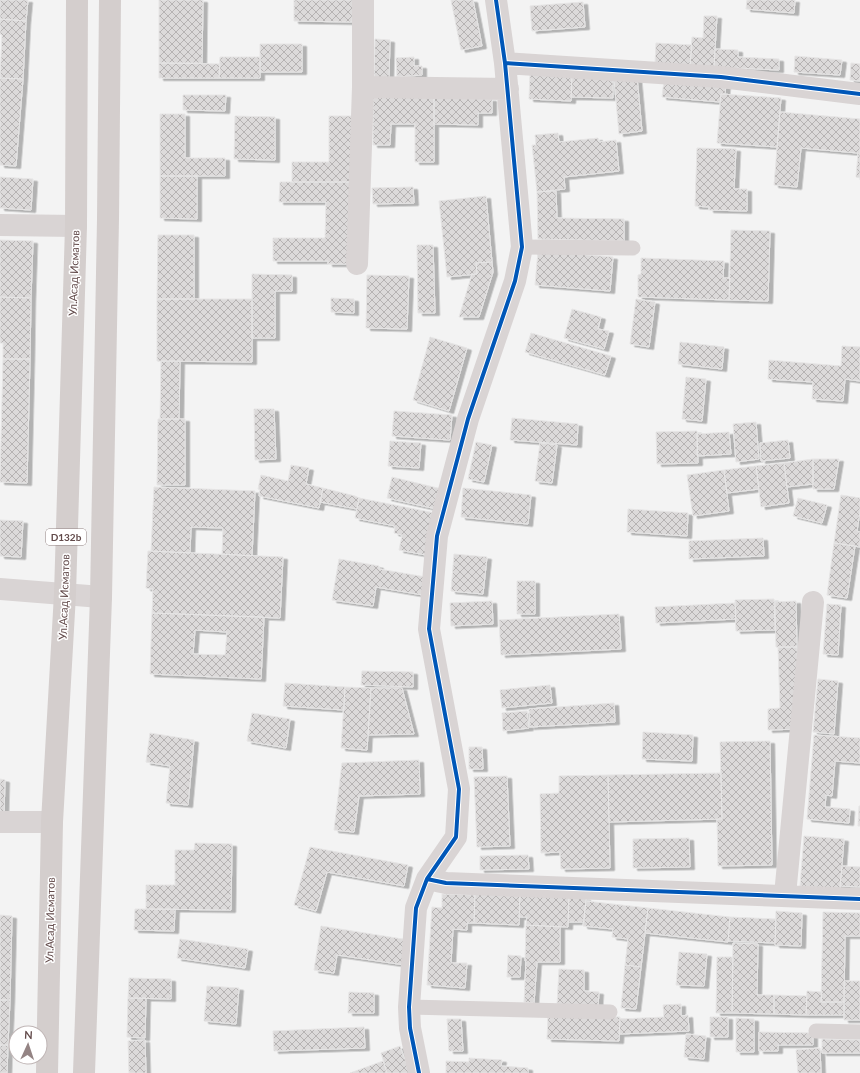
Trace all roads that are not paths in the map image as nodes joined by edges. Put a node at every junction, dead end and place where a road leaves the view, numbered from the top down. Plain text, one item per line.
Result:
1 (77, 0) edge
2 (110, 0) edge
3 (363, 0) edge
4 (496, 0) edge
5 (505, 63) junction
6 (362, 87) junction
7 (508, 89) junction
8 (860, 94) edge
9 (0, 225) edge
10 (76, 226) junction
11 (522, 247) junction
12 (633, 248) dead end
13 (357, 264) dead end
14 (0, 589) edge
15 (65, 594) junction
16 (101, 597) junction
17 (813, 602) dead end
18 (0, 822) edge
19 (52, 822) junction
20 (427, 879) junction
21 (785, 895) junction
22 (860, 899) edge
23 (409, 1007) junction
24 (610, 1012) dead end
25 (816, 1031) dead end
26 (860, 1032) edge
27 (47, 1073) edge
28 (84, 1073) edge
29 (419, 1073) edge

1 - 10 main road, Ул.Асад Исматов / D132b
2 - 16 main road, D132b
3 - 6 street
4 - 5 street
5 - 7 street
5 - 8 street
6 - 7 street
6 - 13 street
7 - 11 street
9 - 10 street
10 - 15 main road, Ул.Асад Исматов / D132b
11 - 12 lane
11 - 20 street
14 - 15 street
15 - 16 street
15 - 19 main road, Ул.Асад Исматов / D132b
16 - 28 main road, D132b
17 - 21 street
18 - 19 street
19 - 27 main road, Ул.Асад Исматов / D132b
20 - 21 street
20 - 23 street
21 - 22 street
23 - 24 lane
23 - 29 street
25 - 26 lane

